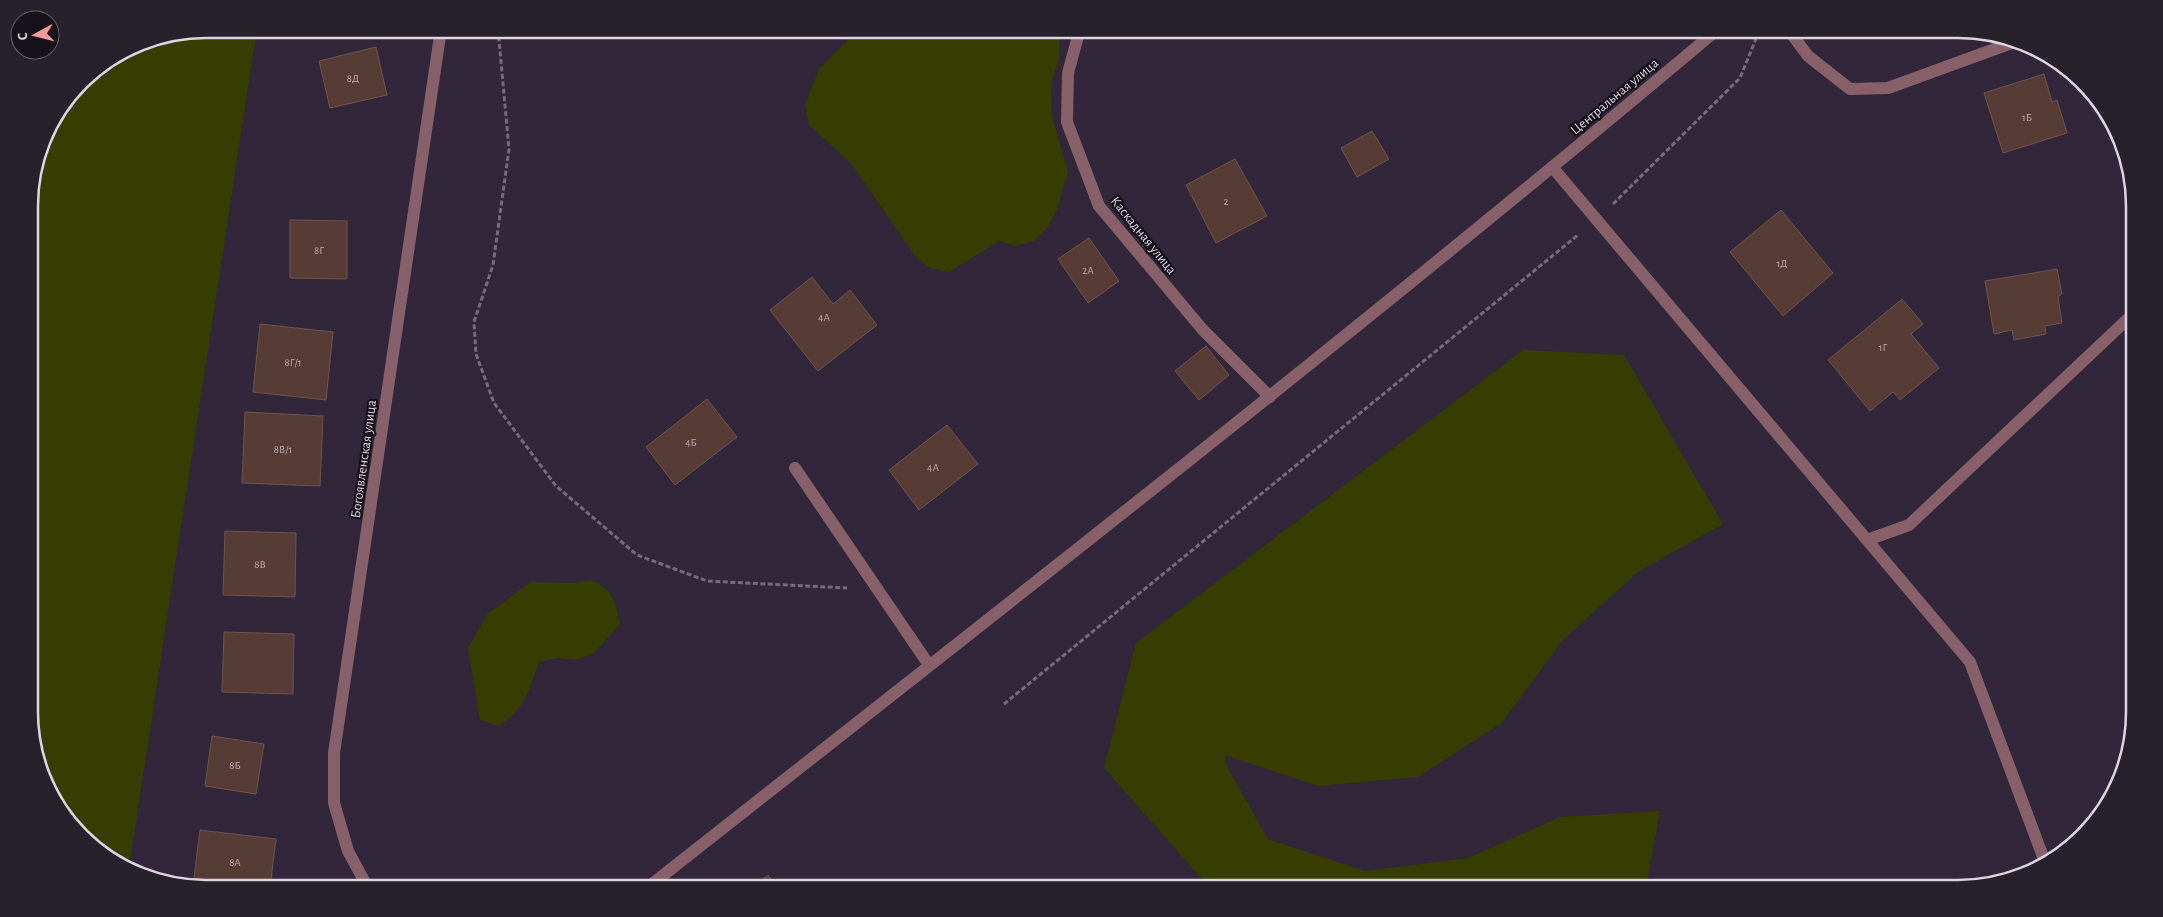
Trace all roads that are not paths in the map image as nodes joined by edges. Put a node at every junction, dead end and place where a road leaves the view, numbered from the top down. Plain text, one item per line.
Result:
1 (441, 38) edge
2 (1078, 38) edge
3 (1707, 38) edge
4 (1795, 38) edge
5 (2006, 45) edge
6 (1553, 168) junction
7 (2126, 321) edge
8 (1270, 396) junction
9 (795, 468) dead end
10 (1867, 540) junction
11 (929, 665) junction
12 (2043, 856) edge
13 (364, 880) edge
14 (657, 880) edge

1 - 13 street, Богоявленская улица
2 - 8 street, Каскадная улица
3 - 6 street, Центральная улица
4 - 5 street
6 - 8 street, Центральная улица
6 - 10 street
7 - 10 street
8 - 11 street, Центральная улица
9 - 11 street
10 - 12 street
11 - 14 street, Центральная улица

